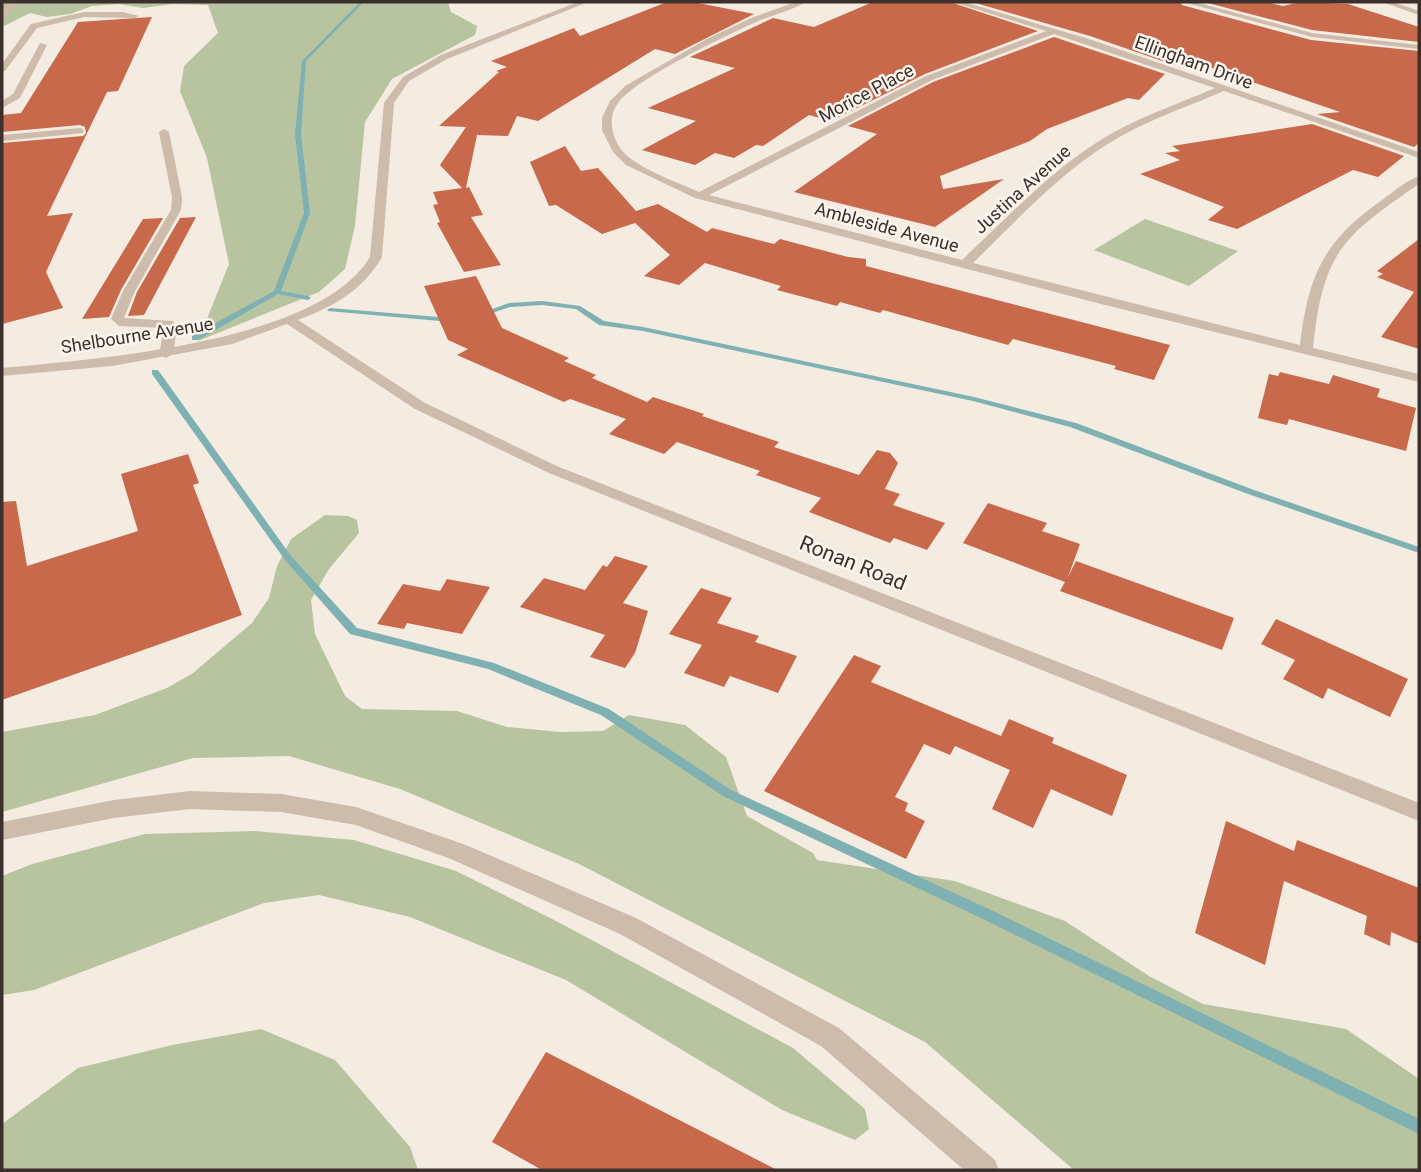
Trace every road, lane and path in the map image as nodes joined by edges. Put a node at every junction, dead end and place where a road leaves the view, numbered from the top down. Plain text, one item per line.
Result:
1 (15, 2) edge
2 (584, 2) edge
3 (802, 2) edge
4 (957, 2) edge
5 (1187, 2) edge
6 (1386, 2) edge
7 (1419, 13) edge
8 (135, 16) dead end
9 (2, 18) edge
10 (1054, 31) junction
11 (43, 45) dead end
12 (1419, 47) edge
13 (2, 69) edge
14 (1221, 89) junction
15 (3, 103) edge
16 (80, 131) dead end
17 (164, 132) dead end
18 (2, 138) edge
19 (1419, 155) edge
20 (1419, 178) edge
21 (699, 196) junction
22 (964, 265) junction
23 (288, 319) junction
24 (1306, 350) junction
25 (166, 354) junction
26 (2, 372) edge
27 (1419, 378) edge
28 (1419, 812) edge
29 (2, 831) edge
30 (985, 1170) edge

1 - 9 street
2 - 23 street, Shelbourne Avenue
3 - 21 street, Ambleside Avenue
4 - 10 street, Ellingham Drive
5 - 12 street
6 - 7 street
8 - 13 street
10 - 14 street, Ellingham Drive
10 - 21 street, Morice Place
11 - 15 street
14 - 19 street, Ellingham Drive
14 - 22 street, Justina Avenue
16 - 18 street
17 - 25 street
20 - 24 street
21 - 22 street, Ambleside Avenue
22 - 24 street, Ambleside Avenue
23 - 25 street, Shelbourne Avenue
23 - 28 street, Ronan Road
24 - 27 street, Ambleside Avenue
25 - 26 street, Shelbourne Avenue
29 - 30 street

